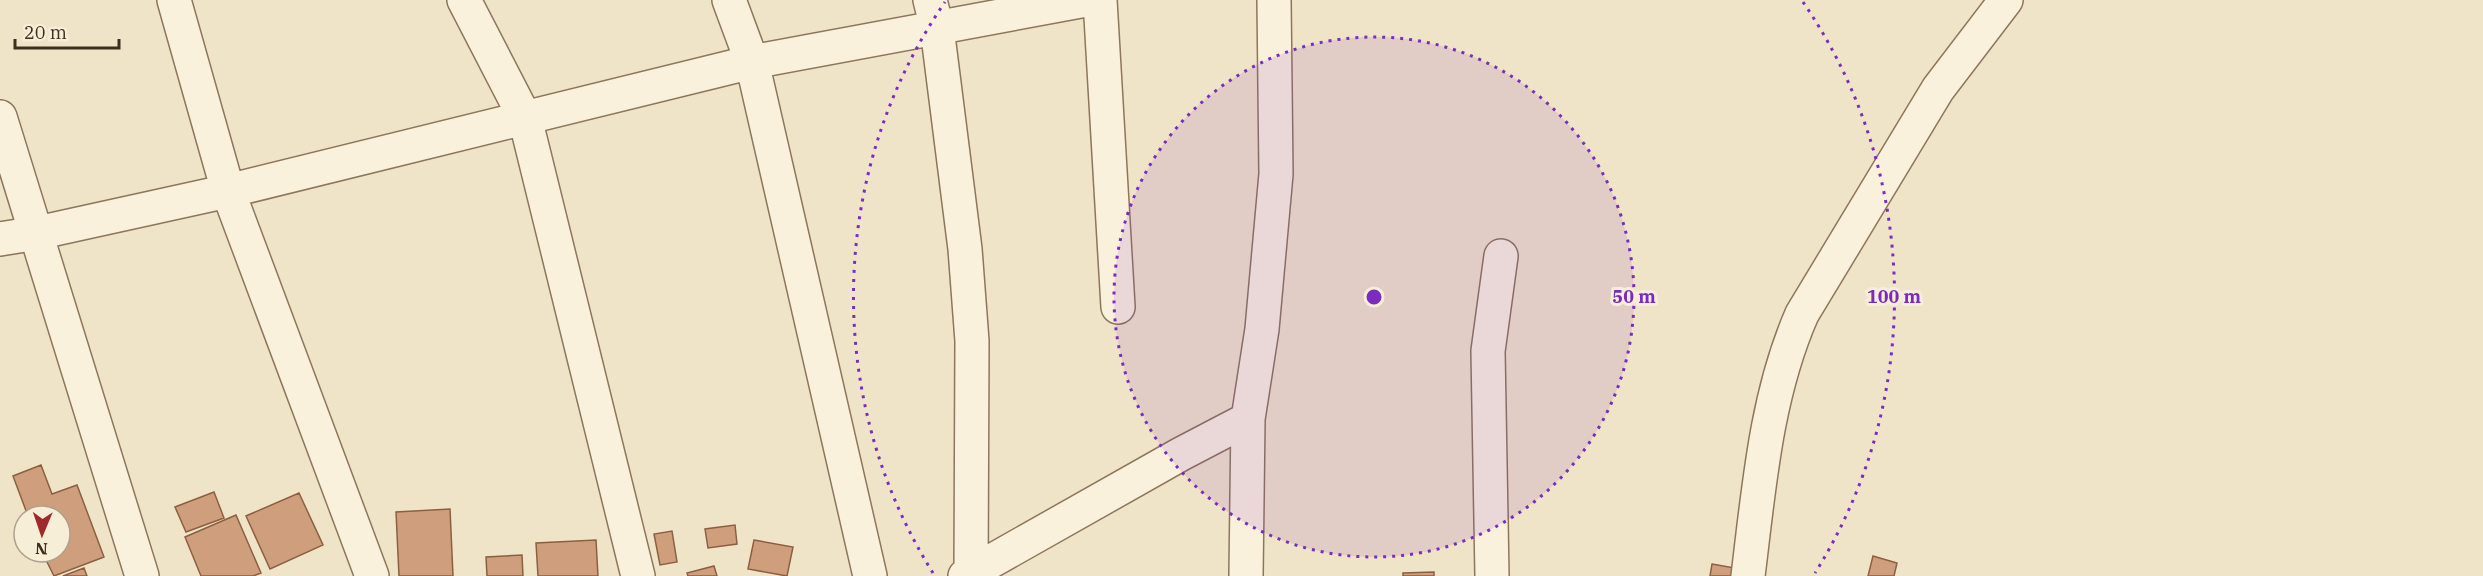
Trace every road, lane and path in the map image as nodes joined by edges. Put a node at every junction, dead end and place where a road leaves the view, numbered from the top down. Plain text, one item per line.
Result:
1 (174, 0) edge
2 (464, 0) edge
3 (729, 0) edge
4 (1086, 0) edge
5 (1100, 0) edge
6 (1274, 0) edge
7 (2006, 0) edge
8 (933, 14) edge
9 (752, 62) junction
10 (0, 117) edge
11 (525, 118) junction
12 (228, 191) junction
13 (38, 233) junction
14 (0, 239) edge
15 (1501, 256) dead end
16 (1118, 307) dead end
17 (1248, 419) junction
18 (969, 575) edge
19 (142, 576) edge
20 (372, 576) edge
21 (638, 576) edge
22 (870, 576) edge
23 (1246, 576) edge
24 (1492, 576) edge
25 (1748, 576) edge

1 - 12 street
2 - 11 street
3 - 9 street
4 - 8 street
5 - 16 street
6 - 17 street
7 - 25 street
8 - 9 street
8 - 18 street
9 - 11 street
9 - 22 street
10 - 13 street
11 - 12 street
11 - 21 street
12 - 13 street
12 - 20 street
13 - 14 street
13 - 19 street
15 - 24 street
17 - 18 street
17 - 23 street

